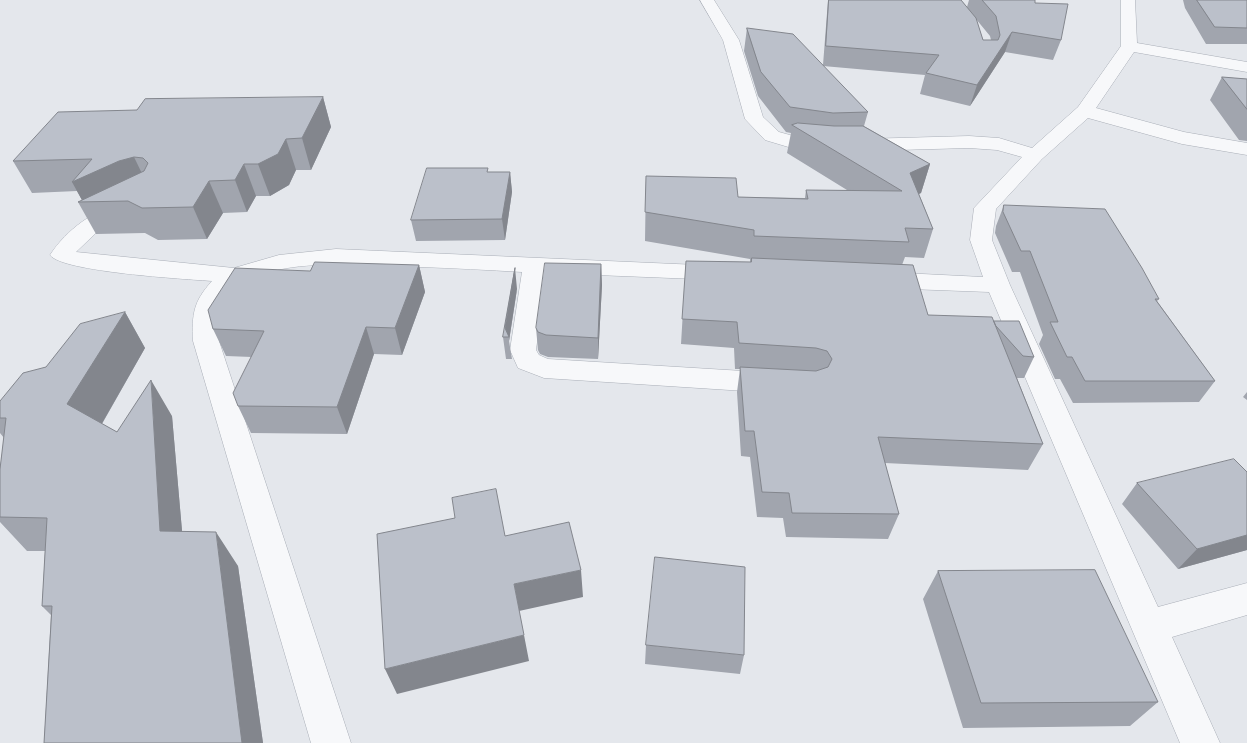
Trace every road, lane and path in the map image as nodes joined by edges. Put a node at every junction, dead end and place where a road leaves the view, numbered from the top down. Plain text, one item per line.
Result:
1 (707, 0) edge
2 (1128, 0) edge
3 (1129, 46) junction
4 (1247, 67) edge
5 (1085, 111) junction
6 (1247, 149) edge
7 (1036, 155) junction
8 (142, 200) edge
9 (535, 264) junction
10 (742, 274) edge
11 (235, 276) junction
12 (860, 279) edge
13 (998, 285) junction
14 (800, 385) edge
15 (1247, 599) edge
16 (1148, 627) junction
17 (331, 743) edge
18 (1200, 743) edge

1 - 7 street
2 - 3 street
3 - 4 street
3 - 5 street
5 - 6 street
5 - 7 street
7 - 13 street
8 - 11 street
9 - 10 street
9 - 11 street
9 - 14 street
11 - 17 street
12 - 13 street
13 - 16 street
15 - 16 street
16 - 18 street

